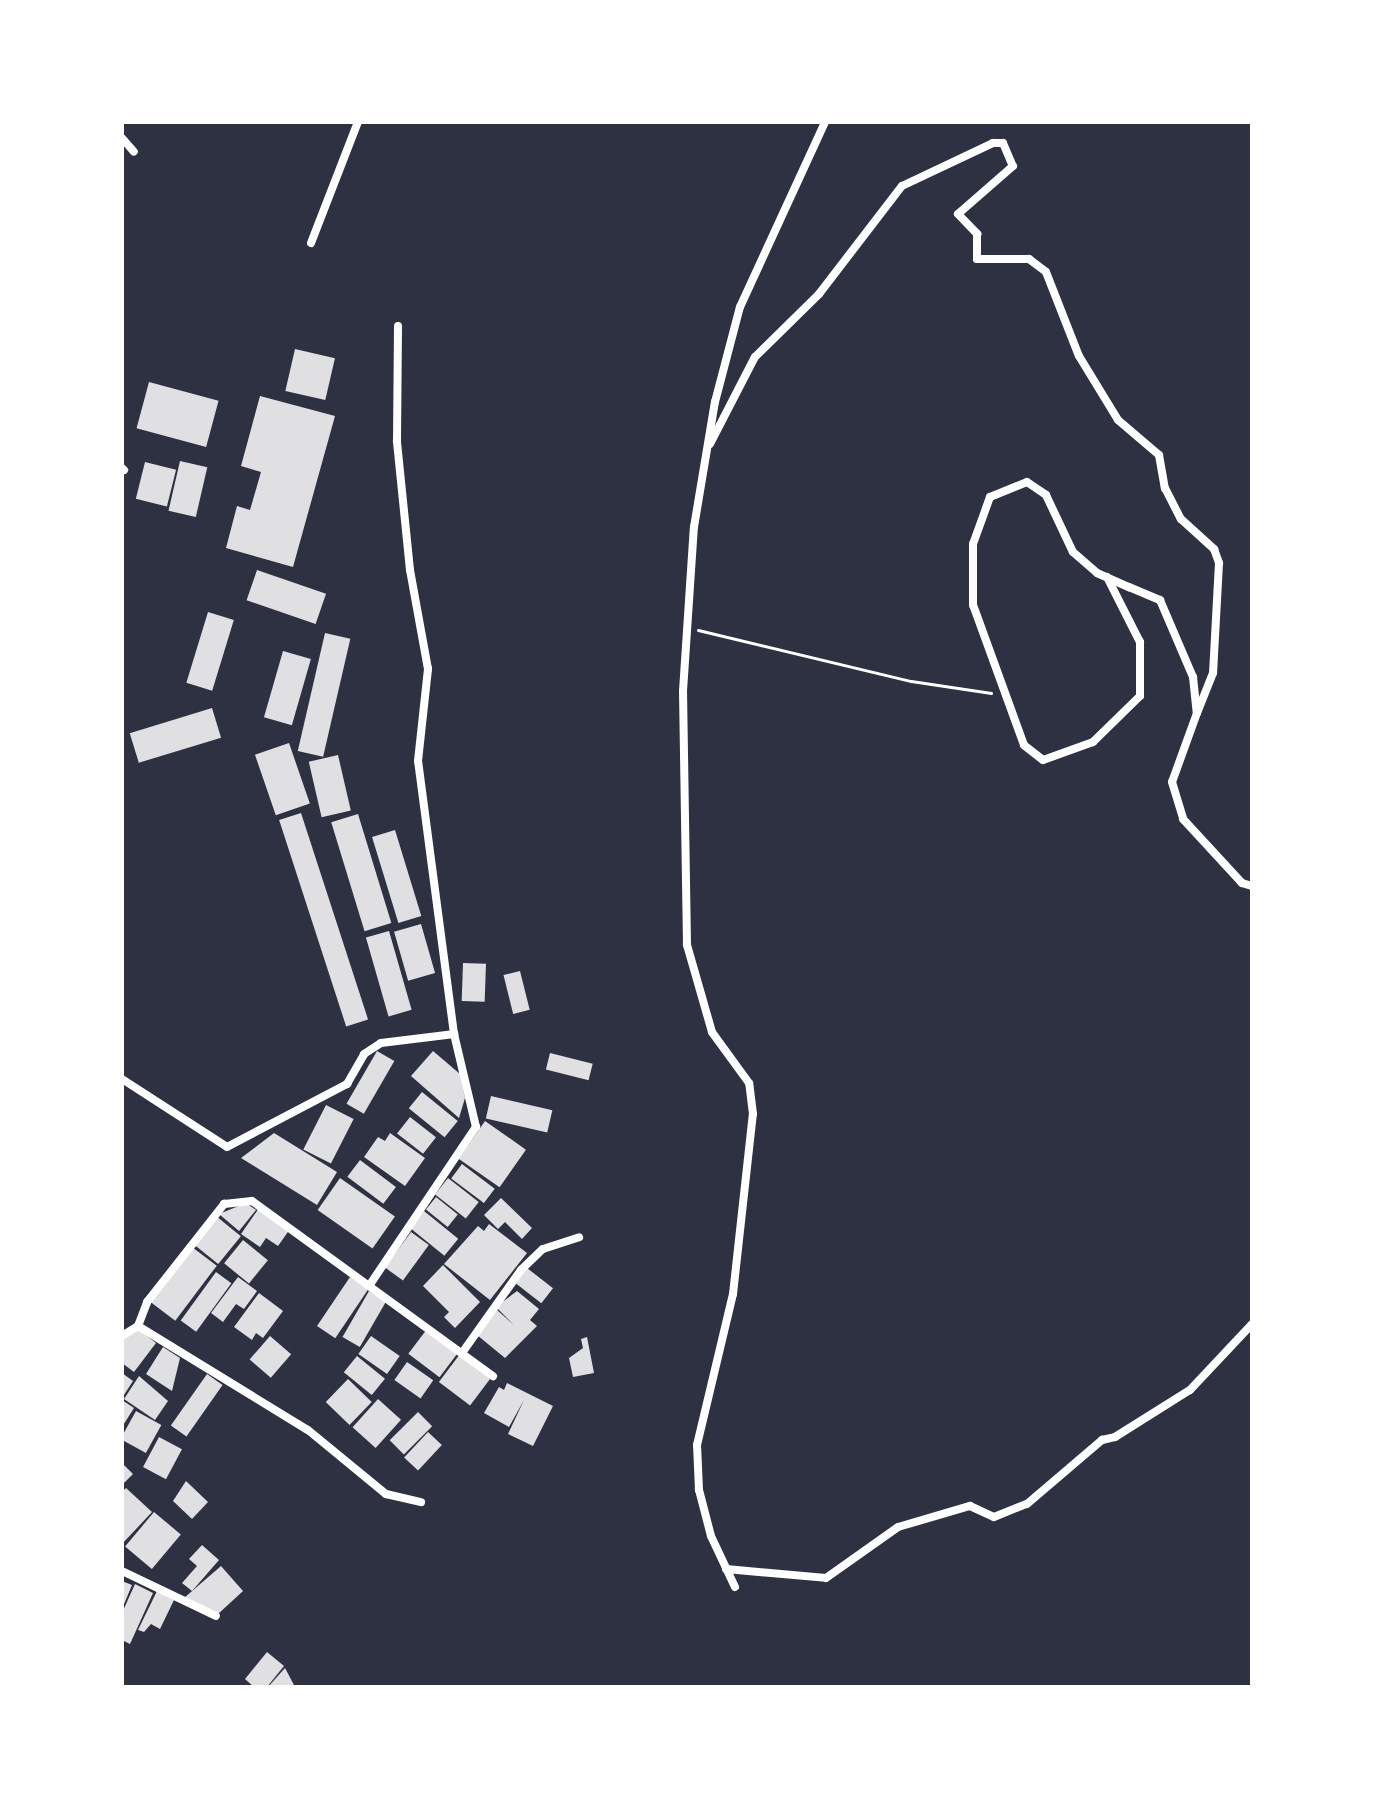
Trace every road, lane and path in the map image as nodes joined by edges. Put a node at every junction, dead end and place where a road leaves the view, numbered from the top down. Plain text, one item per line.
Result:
1 (358, 122) edge
2 (825, 122) edge
3 (122, 138) edge
4 (134, 152) dead end
5 (311, 243) dead end
6 (398, 326) dead end
7 (707, 448) junction
8 (1107, 577) junction
9 (687, 628) junction
10 (991, 693) dead end
11 (1197, 713) junction
12 (1252, 886) edge
13 (454, 1034) junction
14 (122, 1079) edge
15 (579, 1237) dead end
16 (369, 1286) junction
17 (1252, 1324) edge
18 (138, 1326) junction
19 (122, 1336) edge
20 (462, 1353) junction
21 (493, 1376) dead end
22 (421, 1502) dead end
23 (726, 1569) junction
24 (122, 1571) edge
25 (735, 1587) dead end
26 (216, 1616) dead end

1 - 5 street
2 - 7 street
3 - 4 street
6 - 13 street
7 - 9 street
7 - 11 street
8 - 8 street
8 - 11 street
9 - 10 path
9 - 23 street
11 - 12 street
13 - 14 street
13 - 16 street
15 - 20 street
16 - 18 street
16 - 20 street
17 - 23 street
18 - 19 street
18 - 22 street
20 - 21 street
23 - 25 street
24 - 26 street

